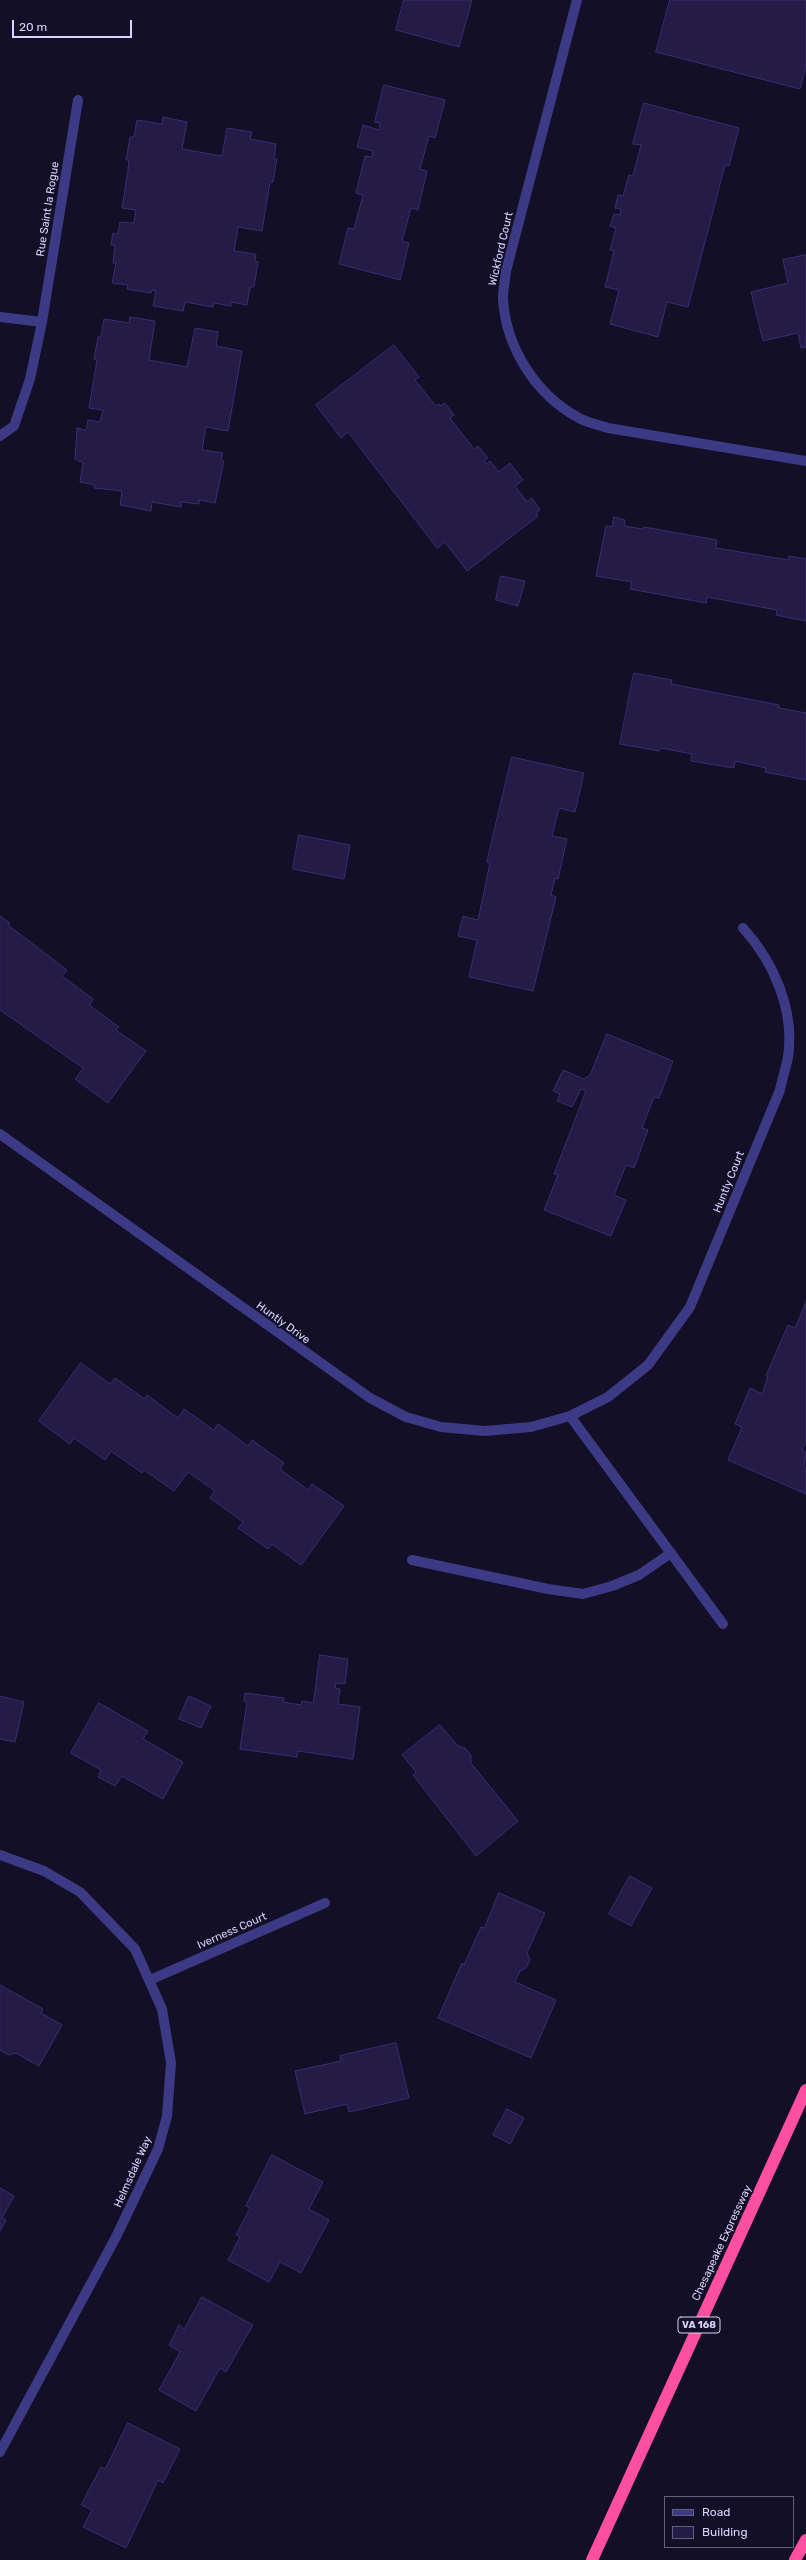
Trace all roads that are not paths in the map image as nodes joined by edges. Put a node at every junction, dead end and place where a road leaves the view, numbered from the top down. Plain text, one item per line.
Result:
1 (577, 0) edge
2 (78, 100) dead end
3 (0, 316) edge
4 (42, 322) junction
5 (0, 436) edge
6 (806, 461) edge
7 (743, 928) dead end
8 (0, 1134) edge
9 (584, 1408) joint
10 (570, 1416) junction
11 (671, 1554) junction
12 (412, 1560) dead end
13 (723, 1624) dead end
14 (0, 1855) edge
15 (325, 1903) dead end
16 (150, 1980) junction
17 (806, 2090) edge
18 (0, 2452) edge
19 (806, 2540) edge
20 (592, 2560) edge
21 (795, 2560) edge

1 - 6 street, Wickford Court
2 - 4 street, Rue Saint la Rogue
3 - 4 street
4 - 5 street, Rue Saint la Rogue
7 - 9 street, Huntly Court
8 - 10 street, Huntly Drive
9 - 10 street, Huntly Drive
10 - 11 street
11 - 12 street
11 - 13 street
14 - 16 street, Helmsdale Way
15 - 16 street, Iverness Court
16 - 18 street, Helmsdale Way
17 - 20 highway, Chesapeake Expressway / VA 168
19 - 21 highway

